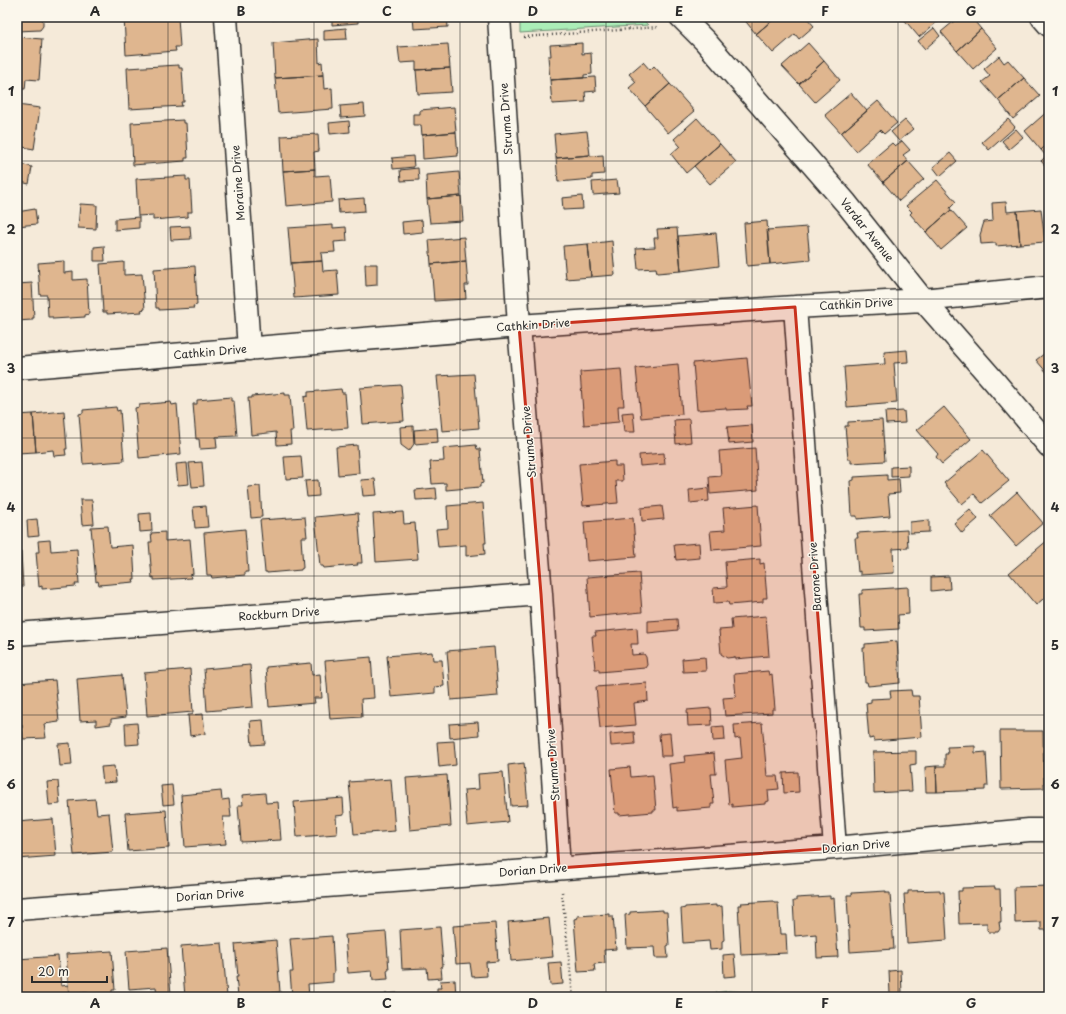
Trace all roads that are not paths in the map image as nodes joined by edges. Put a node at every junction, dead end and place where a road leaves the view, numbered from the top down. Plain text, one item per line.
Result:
1 (226, 17) edge
2 (499, 17) edge
3 (1042, 17) edge
4 (684, 20) edge
5 (1049, 25) edge
6 (1049, 287) edge
7 (923, 300) junction
8 (795, 307) junction
9 (519, 326) junction
10 (250, 349) junction
11 (17, 368) edge
12 (1049, 446) edge
13 (541, 594) junction
14 (17, 634) edge
15 (1049, 830) edge
16 (835, 848) junction
17 (559, 868) junction
18 (17, 909) edge

1 - 10 street, Moraine Drive
2 - 9 street, Struma Drive
3 - 5 street
4 - 7 street, Vardar Avenue
6 - 7 street, Cathkin Drive
7 - 8 street, Cathkin Drive
7 - 12 street, Vardar Avenue
8 - 9 street, Cathkin Drive
8 - 16 street, Barone Drive
9 - 10 street, Cathkin Drive
9 - 13 street, Struma Drive
10 - 11 street, Cathkin Drive
13 - 14 street, Rockburn Drive
13 - 17 street, Struma Drive
15 - 16 street, Dorian Drive
16 - 17 street, Dorian Drive
17 - 18 street, Dorian Drive

